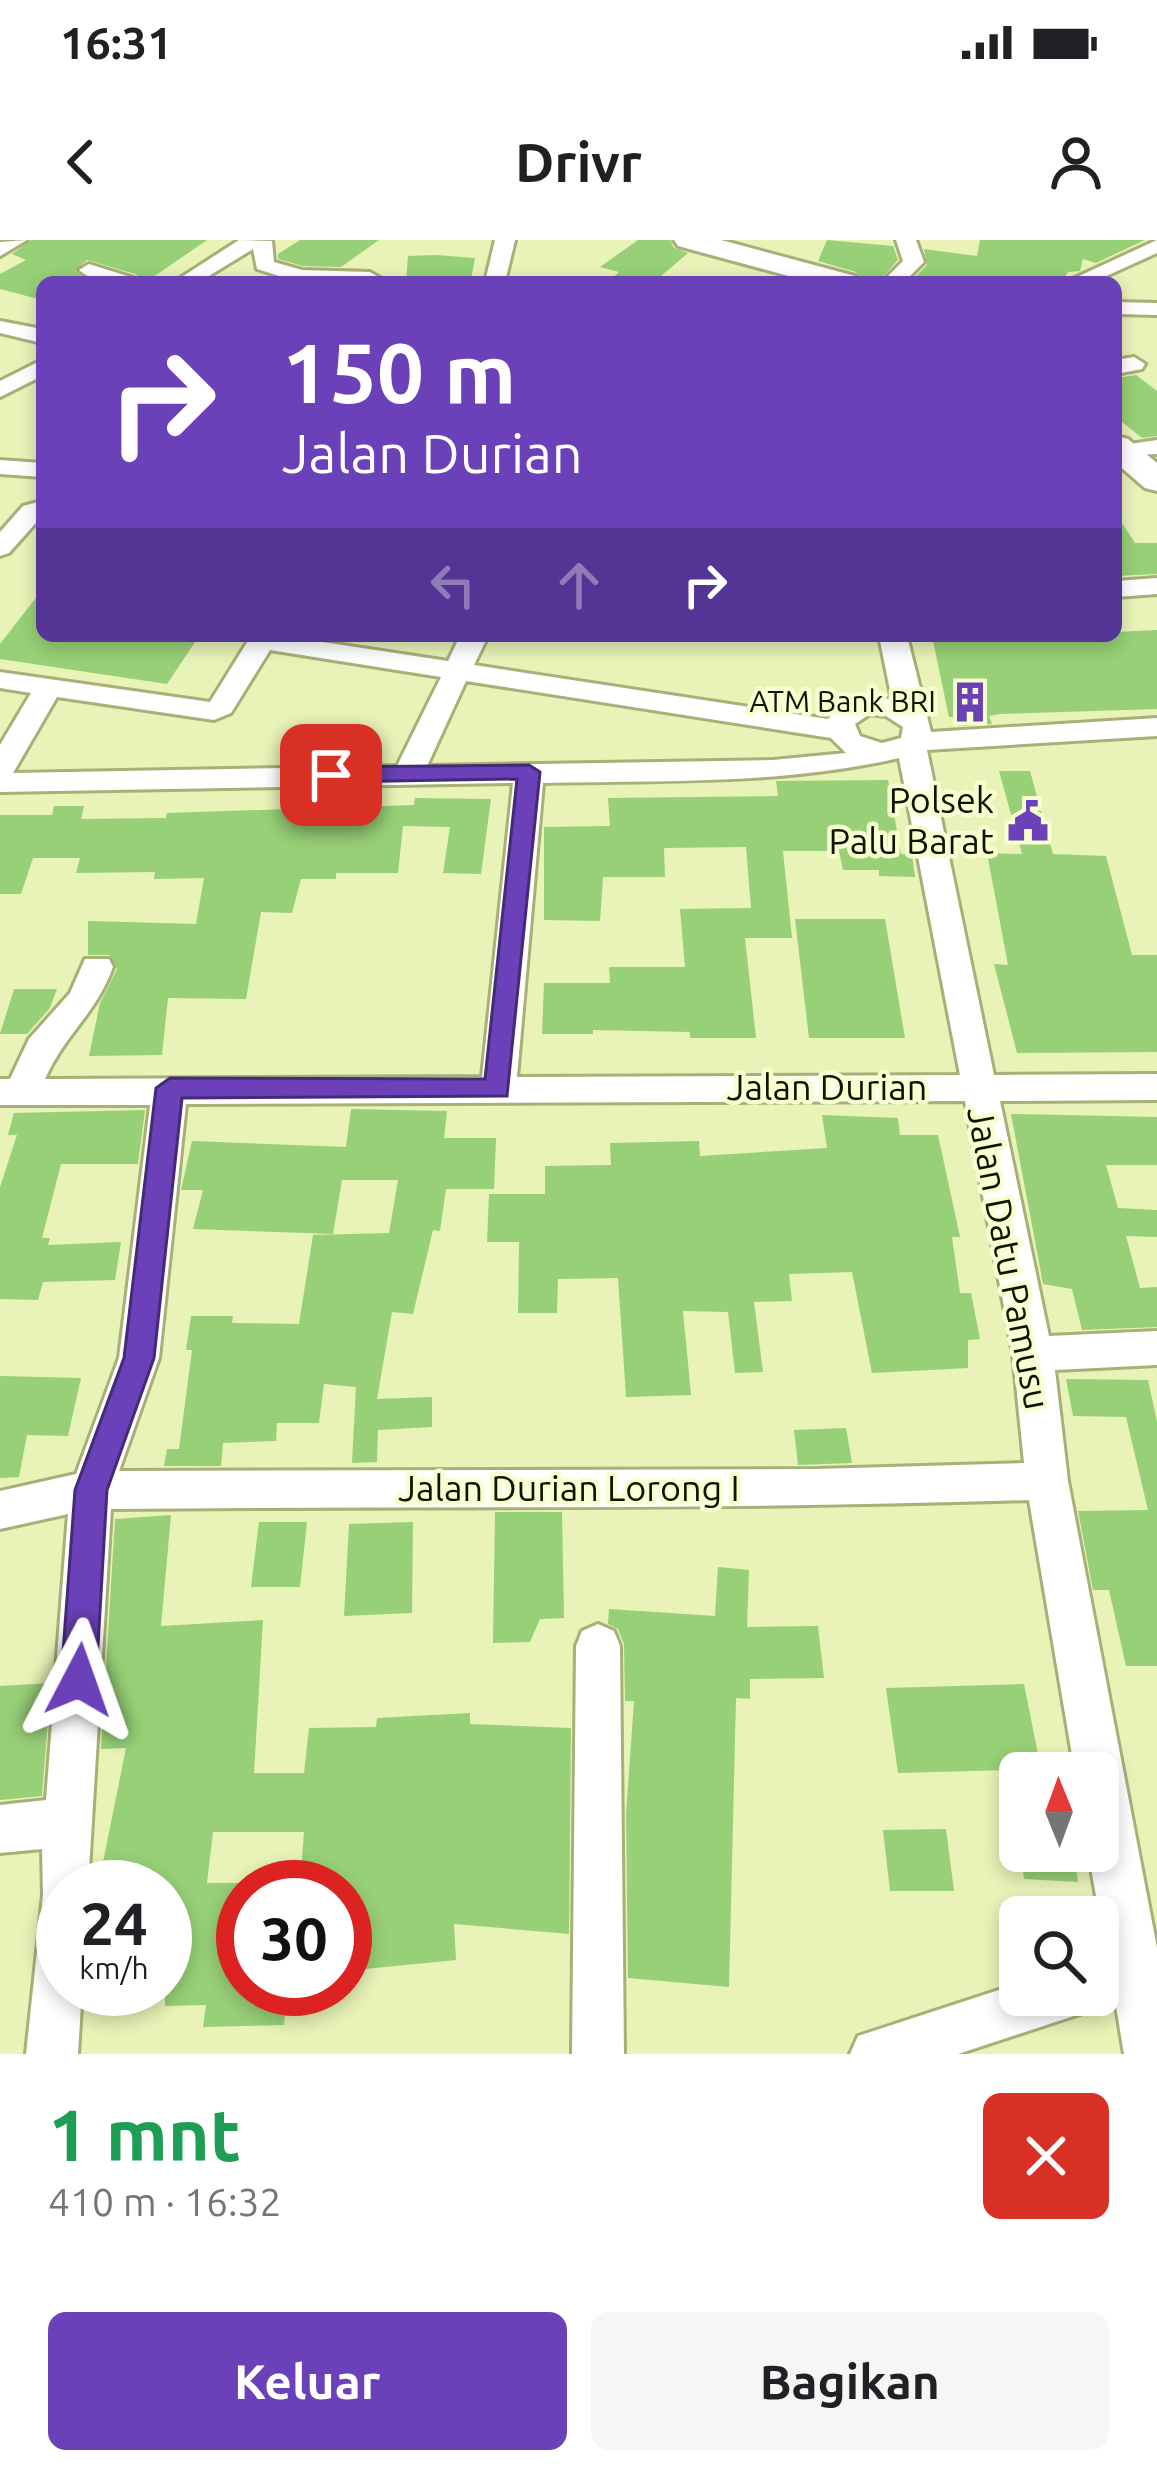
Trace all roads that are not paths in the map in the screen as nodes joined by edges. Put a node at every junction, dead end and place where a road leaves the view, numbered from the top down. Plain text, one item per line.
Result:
1 (17, 240) edge
2 (505, 240) edge
3 (661, 240) edge
4 (688, 240) edge
5 (906, 240) edge
6 (252, 241) edge
7 (1157, 246) edge
8 (0, 250) edge
9 (89, 270) dead end
10 (108, 276) edge
11 (194, 276) edge
12 (296, 276) edge
13 (496, 276) edge
14 (795, 276) edge
15 (823, 276) edge
16 (899, 276) edge
17 (1090, 276) edge
18 (1122, 308) edge
19 (1157, 309) edge
20 (0, 327) edge
21 (36, 335) edge
22 (36, 370) edge
23 (0, 390) edge
24 (1128, 453) edge
25 (0, 467) edge
26 (36, 470) edge
27 (1157, 481) edge
28 (1157, 501) edge
29 (36, 510) edge
30 (0, 548) edge
31 (1157, 586) edge
32 (1122, 589) edge
33 (262, 642) edge
34 (302, 642) edge
35 (373, 642) edge
36 (895, 642) edge
37 (465, 655) edge
38 (902, 668) junction
39 (0, 680) edge
40 (47, 688) junction
41 (849, 721) junction
42 (1157, 727) edge
43 (904, 739) junction
44 (804, 767) junction
45 (0, 770) edge
46 (409, 772) junction
47 (529, 772) junction
48 (0, 784) edge
49 (97, 967) dead end
50 (1157, 1087) edge
51 (170, 1088) junction
52 (977, 1088) junction
53 (498, 1089) junction
54 (11, 1092) edge
55 (1157, 1348) edge
56 (1033, 1354) junction
57 (1047, 1481) junction
58 (91, 1490) junction
59 (0, 1510) edge
60 (598, 1646) dead end
61 (1094, 1752) edge
62 (69, 1822) junction
63 (0, 1829) edge
64 (66, 1860) edge
65 (1113, 1872) edge
66 (1129, 1977) edge
67 (55, 2016) edge
68 (999, 2016) edge
69 (52, 2054) edge
70 (598, 2054) edge
71 (876, 2054) edge
72 (1150, 2054) edge

1 - 8 street
2 - 13 street
3 - 14 highway
4 - 15 highway
5 - 16 street
6 - 11 street
6 - 12 street
7 - 17 street
9 - 10 street
18 - 19 street
20 - 21 street
22 - 23 street
24 - 27 highway
24 - 28 highway
25 - 26 street
29 - 30 street
31 - 32 street
33 - 40 street
34 - 37 street
35 - 37 street
36 - 38 street
37 - 41 street
37 - 46 street
38 - 41 street
38 - 43 street
39 - 40 street
40 - 45 street
41 - 43 street
41 - 43 street
41 - 44 street
42 - 43 street
43 - 44 street
43 - 52 street, Jalan Datu Pamusu
44 - 47 street
46 - 47 street
46 - 48 street
47 - 53 street
49 - 54 street
50 - 52 street, Jalan Durian
51 - 53 street, Jalan Durian
51 - 54 street, Jalan Durian
51 - 58 street
52 - 53 street, Jalan Durian
52 - 56 street, Jalan Datu Pamusu
55 - 56 street
56 - 57 street, Jalan Datu Pamusu
57 - 58 street, Jalan Durian Lorong I
57 - 61 street, Jalan Datu Pamusu
58 - 59 street, Jalan Durian Lorong I
58 - 62 street
60 - 70 street
62 - 63 street
62 - 64 street
65 - 66 street, Jalan Datu Pamusu
66 - 72 street, Jalan Datu Pamusu
67 - 69 street
68 - 71 street

